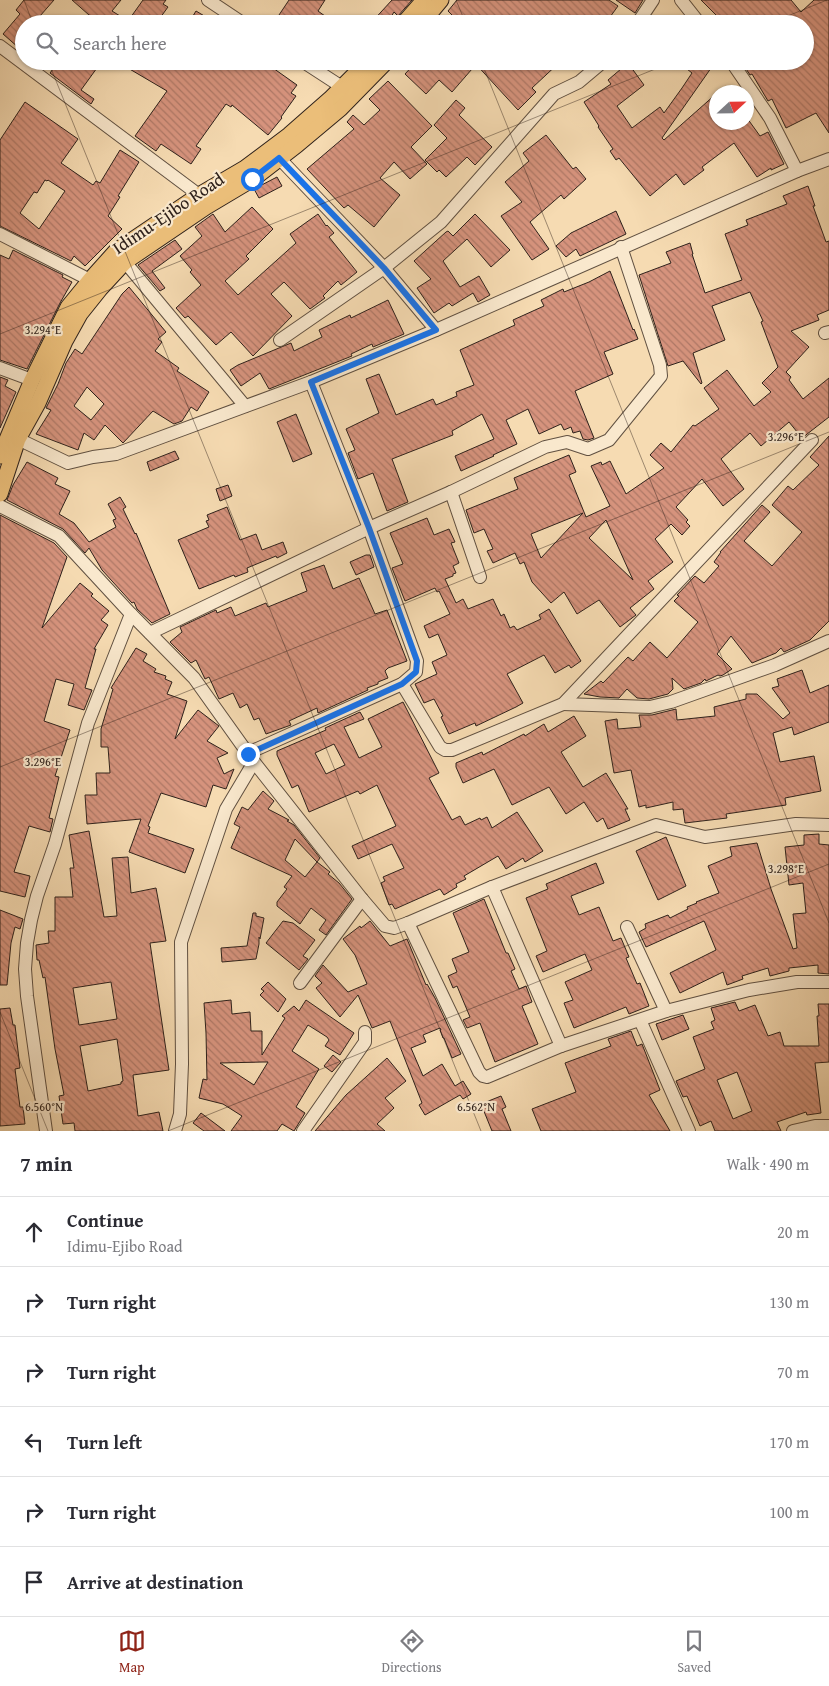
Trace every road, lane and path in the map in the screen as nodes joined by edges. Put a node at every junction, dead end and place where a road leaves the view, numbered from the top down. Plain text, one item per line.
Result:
1 (208, 0) edge
2 (424, 0) edge
3 (441, 0) edge
4 (653, 0) edge
5 (681, 0) edge
6 (230, 15) edge
7 (411, 15) edge
8 (428, 15) edge
9 (643, 15) edge
10 (693, 15) edge
11 (0, 46) edge
12 (15, 57) edge
13 (32, 70) edge
14 (316, 70) edge
15 (359, 70) edge
16 (378, 70) edge
17 (593, 70) edge
18 (737, 70) edge
19 (342, 87) junction
20 (279, 158) junction
21 (829, 159) edge
22 (797, 171) junction
23 (199, 195) junction
24 (0, 234) edge
25 (621, 247) junction
26 (125, 262) junction
27 (384, 268) junction
28 (90, 280) junction
29 (436, 330) junction
30 (280, 340) dead end
31 (0, 368) edge
32 (32, 380) junction
33 (311, 382) junction
34 (244, 406) junction
35 (18, 439) junction
36 (812, 440) dead end
37 (0, 456) edge
38 (451, 492) junction
39 (0, 494) edge
40 (0, 506) edge
41 (369, 528) junction
42 (480, 577) dead end
43 (131, 614) junction
44 (150, 633) junction
45 (828, 640) edge
46 (402, 684) junction
47 (563, 704) junction
48 (251, 758) junction
49 (829, 825) edge
50 (492, 887) junction
51 (362, 899) junction
52 (408, 923) junction
53 (627, 927) dead end
54 (829, 982) edge
55 (300, 983) dead end
56 (666, 1011) junction
57 (640, 1020) junction
58 (365, 1032) dead end
59 (561, 1046) junction
60 (829, 1126) edge
61 (46, 1131) edge
62 (174, 1131) edge
63 (303, 1131) edge
64 (689, 1131) edge
65 (793, 1131) edge

1 - 6 street
2 - 7 main road
3 - 8 main road
4 - 9 street
5 - 10 street
11 - 12 street
13 - 23 street
14 - 19 street
15 - 19 main road, Idimu-Ejibo Road
16 - 20 main road, Idimu-Ejibo Road
17 - 27 street
18 - 22 street
19 - 23 main road, Idimu-Ejibo Road
20 - 26 main road, Idimu-Ejibo Road
20 - 27 street
21 - 22 street
22 - 25 street
23 - 28 main road, Idimu-Ejibo Road
24 - 28 street
25 - 29 street
25 - 38 street
26 - 34 street
26 - 35 main road, Idimu-Ejibo Road
27 - 29 street
27 - 30 street
28 - 32 main road, Idimu-Ejibo Road
29 - 33 street
31 - 32 street
32 - 37 main road, Idimu-Ejibo Road
33 - 34 street
33 - 41 street
34 - 35 street
35 - 39 main road, Idimu-Ejibo Road
36 - 47 street
38 - 41 street
38 - 42 street
40 - 43 street
41 - 44 street
41 - 46 street
43 - 44 street
43 - 61 street
44 - 48 street
45 - 47 street
46 - 47 street
46 - 48 street
48 - 51 street
48 - 62 street
49 - 50 street
50 - 52 street
50 - 59 street
51 - 52 street
51 - 55 street
52 - 59 street
53 - 56 street
54 - 56 street
56 - 57 street
57 - 59 street
57 - 64 street
58 - 63 street
60 - 65 street

